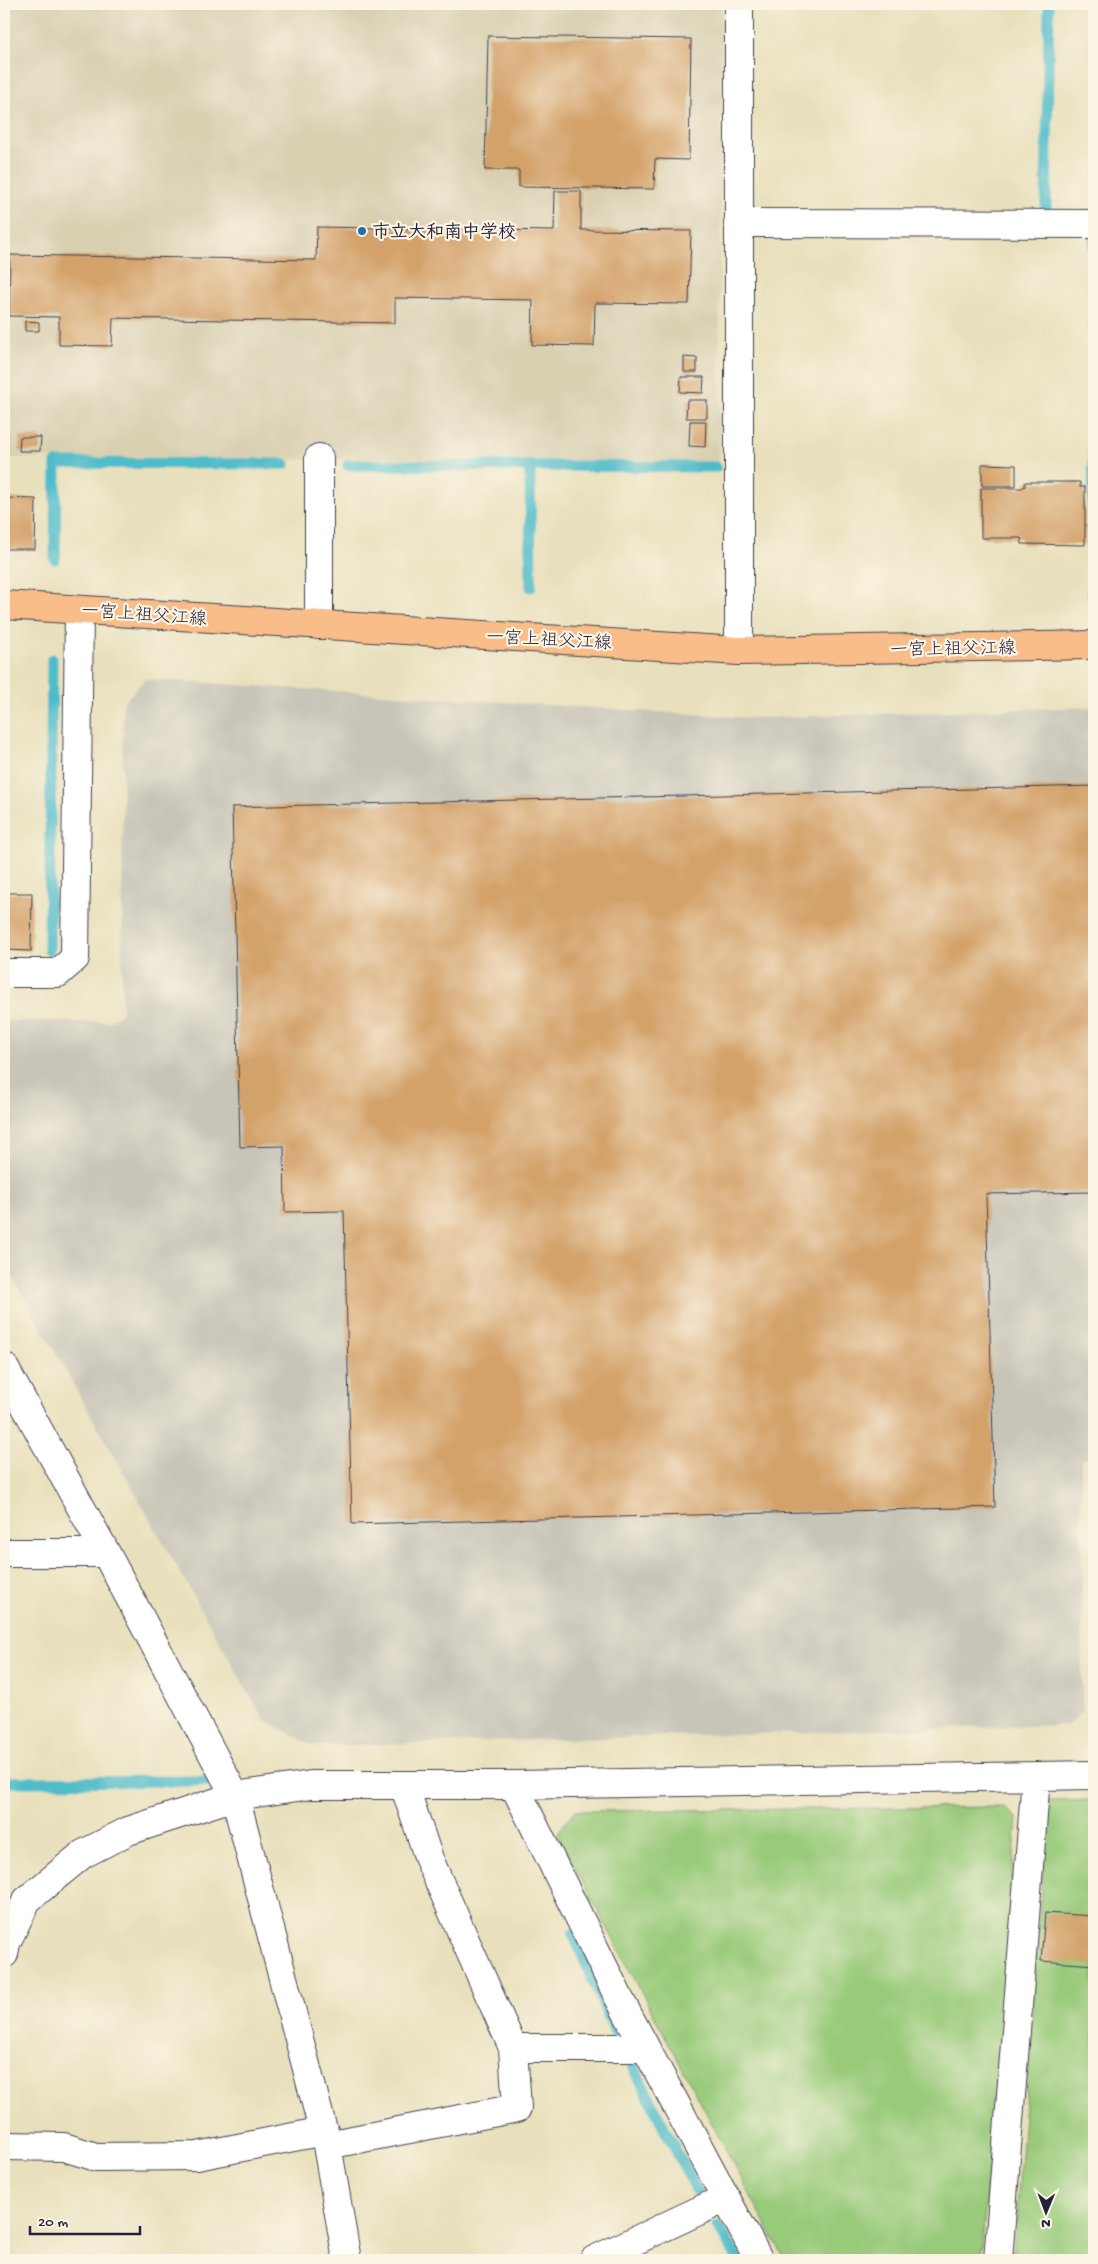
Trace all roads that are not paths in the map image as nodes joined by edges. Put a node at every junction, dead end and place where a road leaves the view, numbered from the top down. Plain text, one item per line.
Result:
1 (739, 4) edge
2 (738, 223) junction
3 (1094, 224) edge
4 (319, 458) dead end
5 (4, 605) edge
6 (79, 610) junction
7 (319, 625) junction
8 (1094, 645) edge
9 (740, 651) junction
10 (4, 973) edge
11 (4, 1367) edge
12 (4, 1553) edge
13 (106, 1553) junction
14 (1094, 1775) edge
15 (1036, 1777) junction
16 (404, 1785) junction
17 (514, 1785) junction
18 (235, 1796) junction
19 (4, 1954) edge
20 (513, 2048) junction
21 (645, 2048) junction
22 (326, 2138) junction
23 (4, 2146) edge
24 (726, 2198) junction
25 (347, 2260) edge
26 (594, 2260) edge
27 (759, 2260) edge
28 (998, 2260) edge

1 - 2 street
2 - 3 street
2 - 9 street
4 - 7 street
5 - 6 main road, 一宮上祖父江線
6 - 7 main road, 一宮上祖父江線
6 - 10 street
7 - 9 main road, 一宮上祖父江線
8 - 9 main road, 一宮上祖父江線
11 - 13 street
12 - 13 street
13 - 18 street
14 - 15 street
15 - 17 street
15 - 28 street
16 - 17 street
16 - 18 street
16 - 20 street
17 - 21 street
18 - 19 street
18 - 22 street
20 - 21 street
20 - 22 street
21 - 24 street
22 - 23 street
22 - 25 street
24 - 26 street
24 - 27 street

